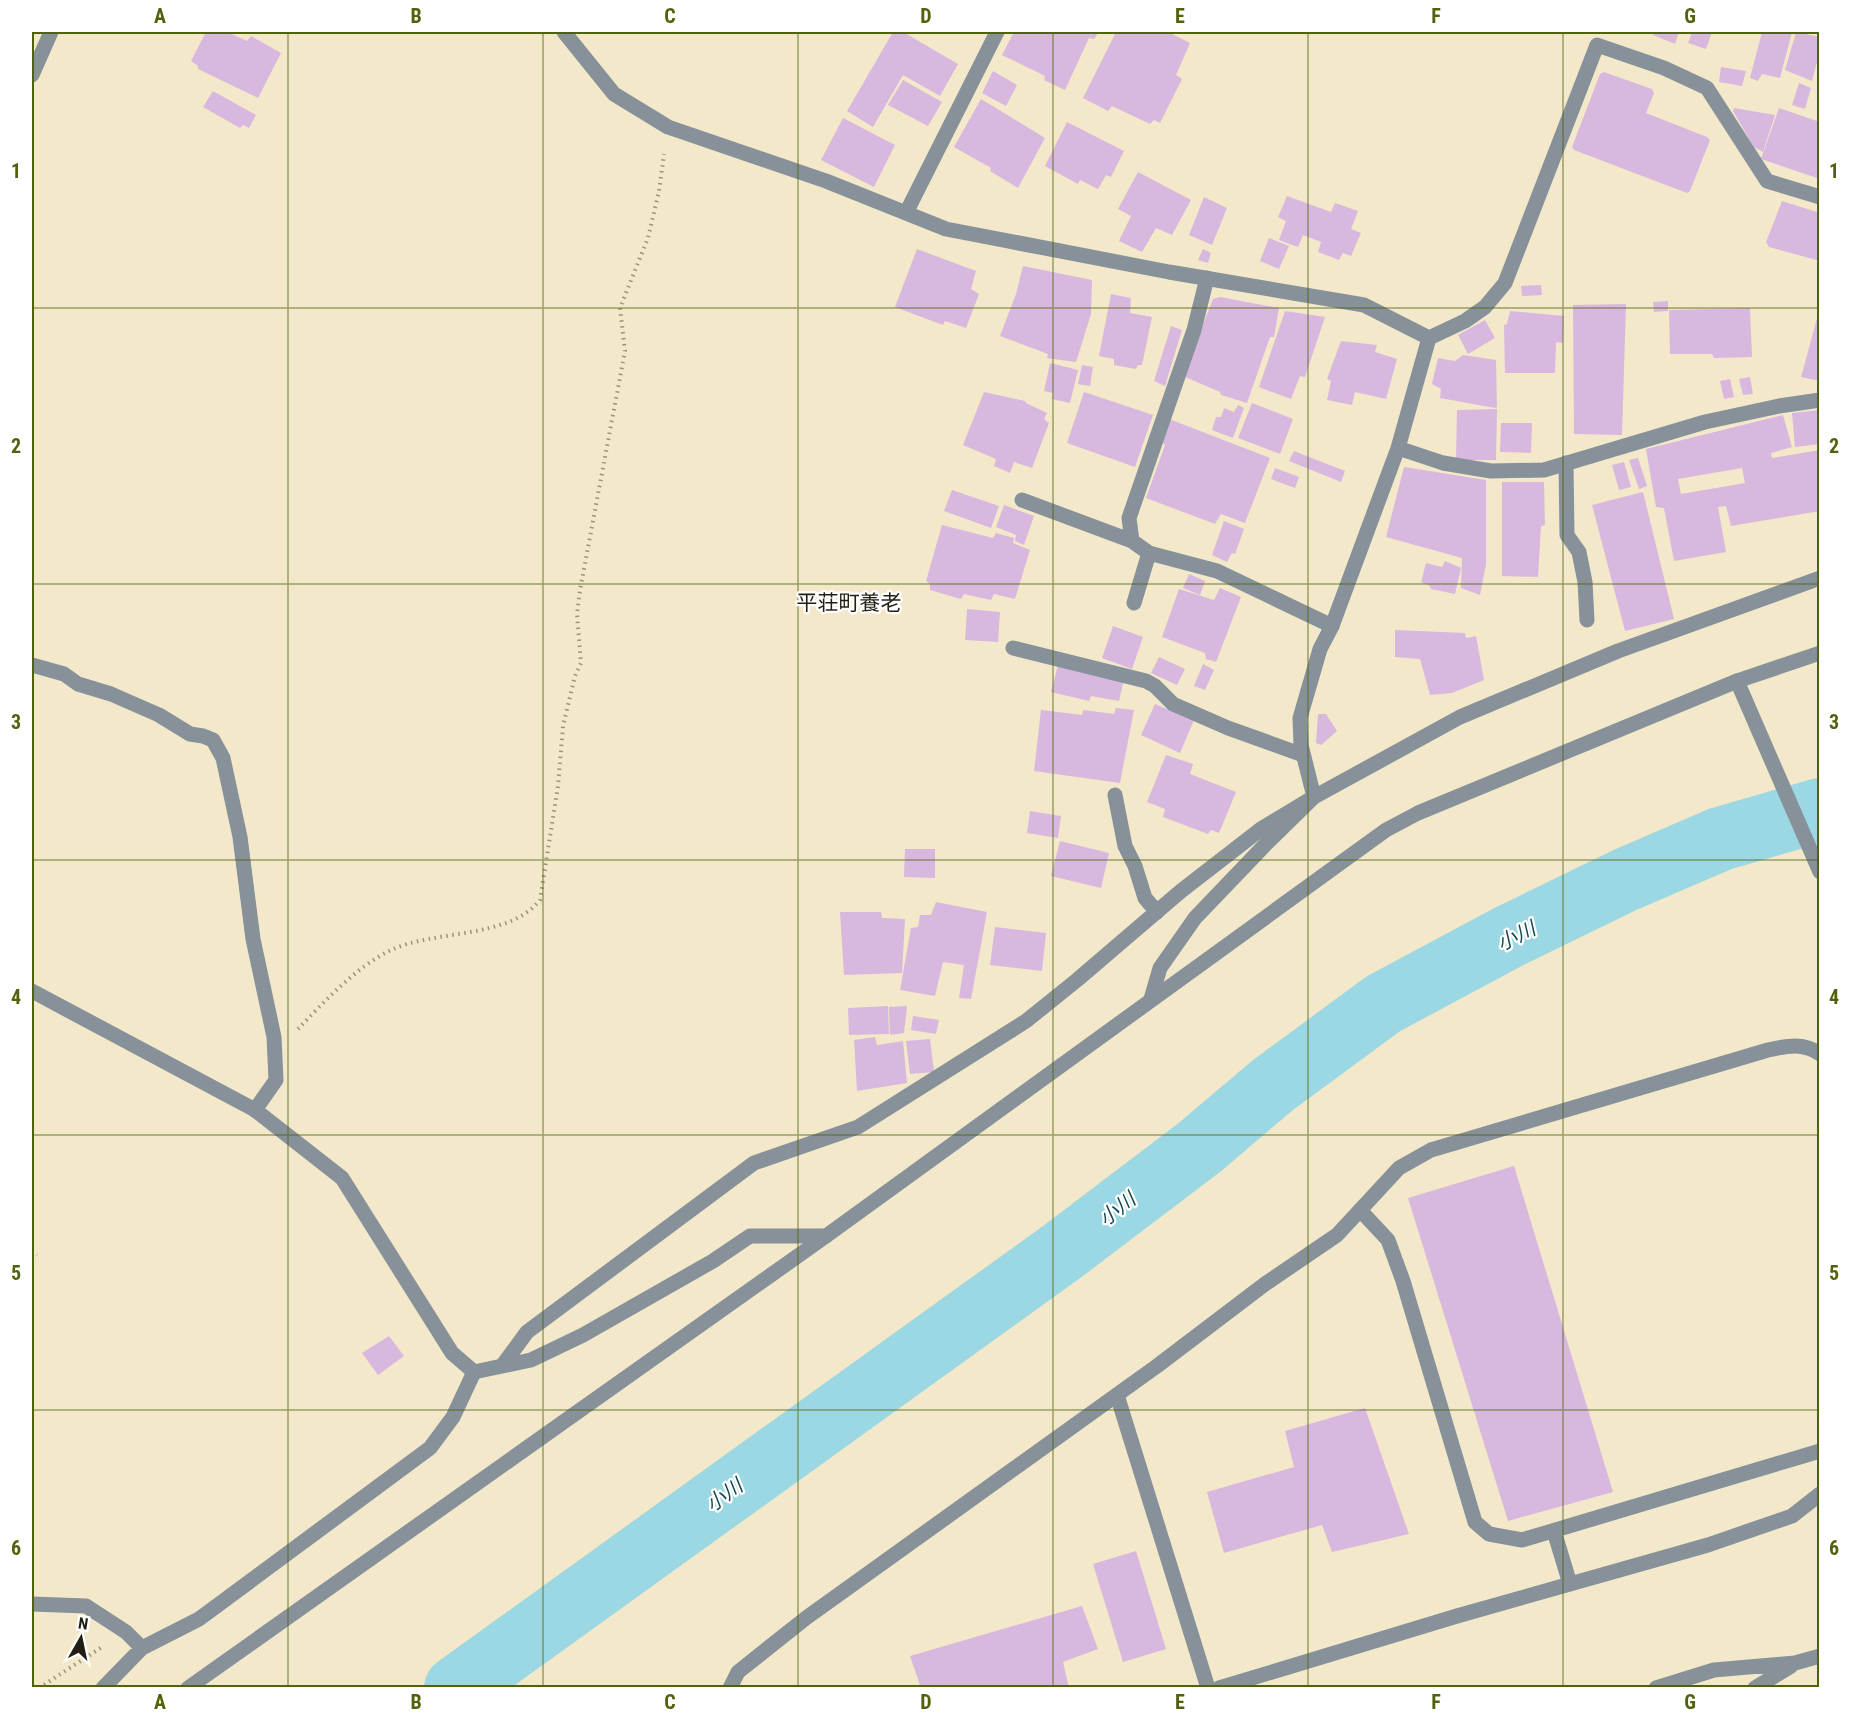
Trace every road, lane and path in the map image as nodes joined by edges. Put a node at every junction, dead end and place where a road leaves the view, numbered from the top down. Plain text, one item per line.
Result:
1 (51, 32) edge
2 (564, 32) edge
3 (997, 32) edge
4 (32, 75) edge
5 (668, 127) junction
6 (1820, 197) edge
7 (906, 213) junction
8 (1206, 279) junction
9 (1429, 338) junction
10 (1820, 400) edge
11 (1398, 448) junction
12 (1566, 463) junction
13 (1022, 500) dead end
14 (1132, 542) junction
15 (1149, 553) junction
16 (1820, 578) edge
17 (1134, 603) dead end
18 (1587, 620) dead end
19 (1332, 626) junction
20 (1014, 648) dead end
21 (1820, 653) edge
22 (32, 665) edge
23 (1737, 681) junction
24 (1303, 756) junction
25 (1115, 795) dead end
26 (1314, 797) junction
27 (1820, 872) edge
28 (1157, 912) junction
29 (32, 991) edge
30 (1151, 999) junction
31 (274, 1049) junction
32 (1820, 1054) edge
33 (255, 1110) junction
34 (1360, 1210) junction
35 (826, 1236) junction
36 (32, 1251) edge
37 (37, 1255) dead end
38 (502, 1366) junction
39 (474, 1372) junction
40 (1117, 1395) junction
41 (1820, 1451) edge
42 (1820, 1494) edge
43 (1554, 1530) junction
44 (1570, 1584) junction
45 (32, 1604) edge
46 (126, 1632) junction
47 (142, 1648) junction
48 (1820, 1656) edge
49 (1795, 1663) junction
50 (1250, 1683) edge
51 (39, 1688) edge
52 (103, 1688) edge
53 (188, 1688) edge
54 (730, 1688) edge
55 (1208, 1688) edge
56 (1219, 1688) edge
57 (1656, 1688) edge
58 (1755, 1688) edge

1 - 4 street
2 - 5 street
3 - 7 street
5 - 7 street
5 - 31 path
6 - 9 street
7 - 8 street
8 - 9 street
8 - 14 street
9 - 11 street
10 - 12 street
11 - 12 street
11 - 19 street
12 - 18 street
13 - 14 street
14 - 15 street
15 - 17 street
15 - 19 street
16 - 26 street
19 - 24 street
20 - 24 street
21 - 23 street
22 - 31 street
23 - 27 street
23 - 30 street
24 - 26 street
25 - 28 street
26 - 28 street
26 - 30 street
28 - 38 street
29 - 33 street
30 - 35 street
31 - 33 street
32 - 34 street
33 - 39 street
34 - 40 street
34 - 43 street
35 - 38 street
35 - 53 street
36 - 37 path
38 - 39 street
39 - 47 street
40 - 54 street
40 - 55 street
41 - 43 street
42 - 44 street
43 - 44 street
44 - 50 street
45 - 46 street
46 - 47 street
46 - 51 path
47 - 52 street
48 - 49 street
49 - 57 street
49 - 58 street
50 - 56 street

